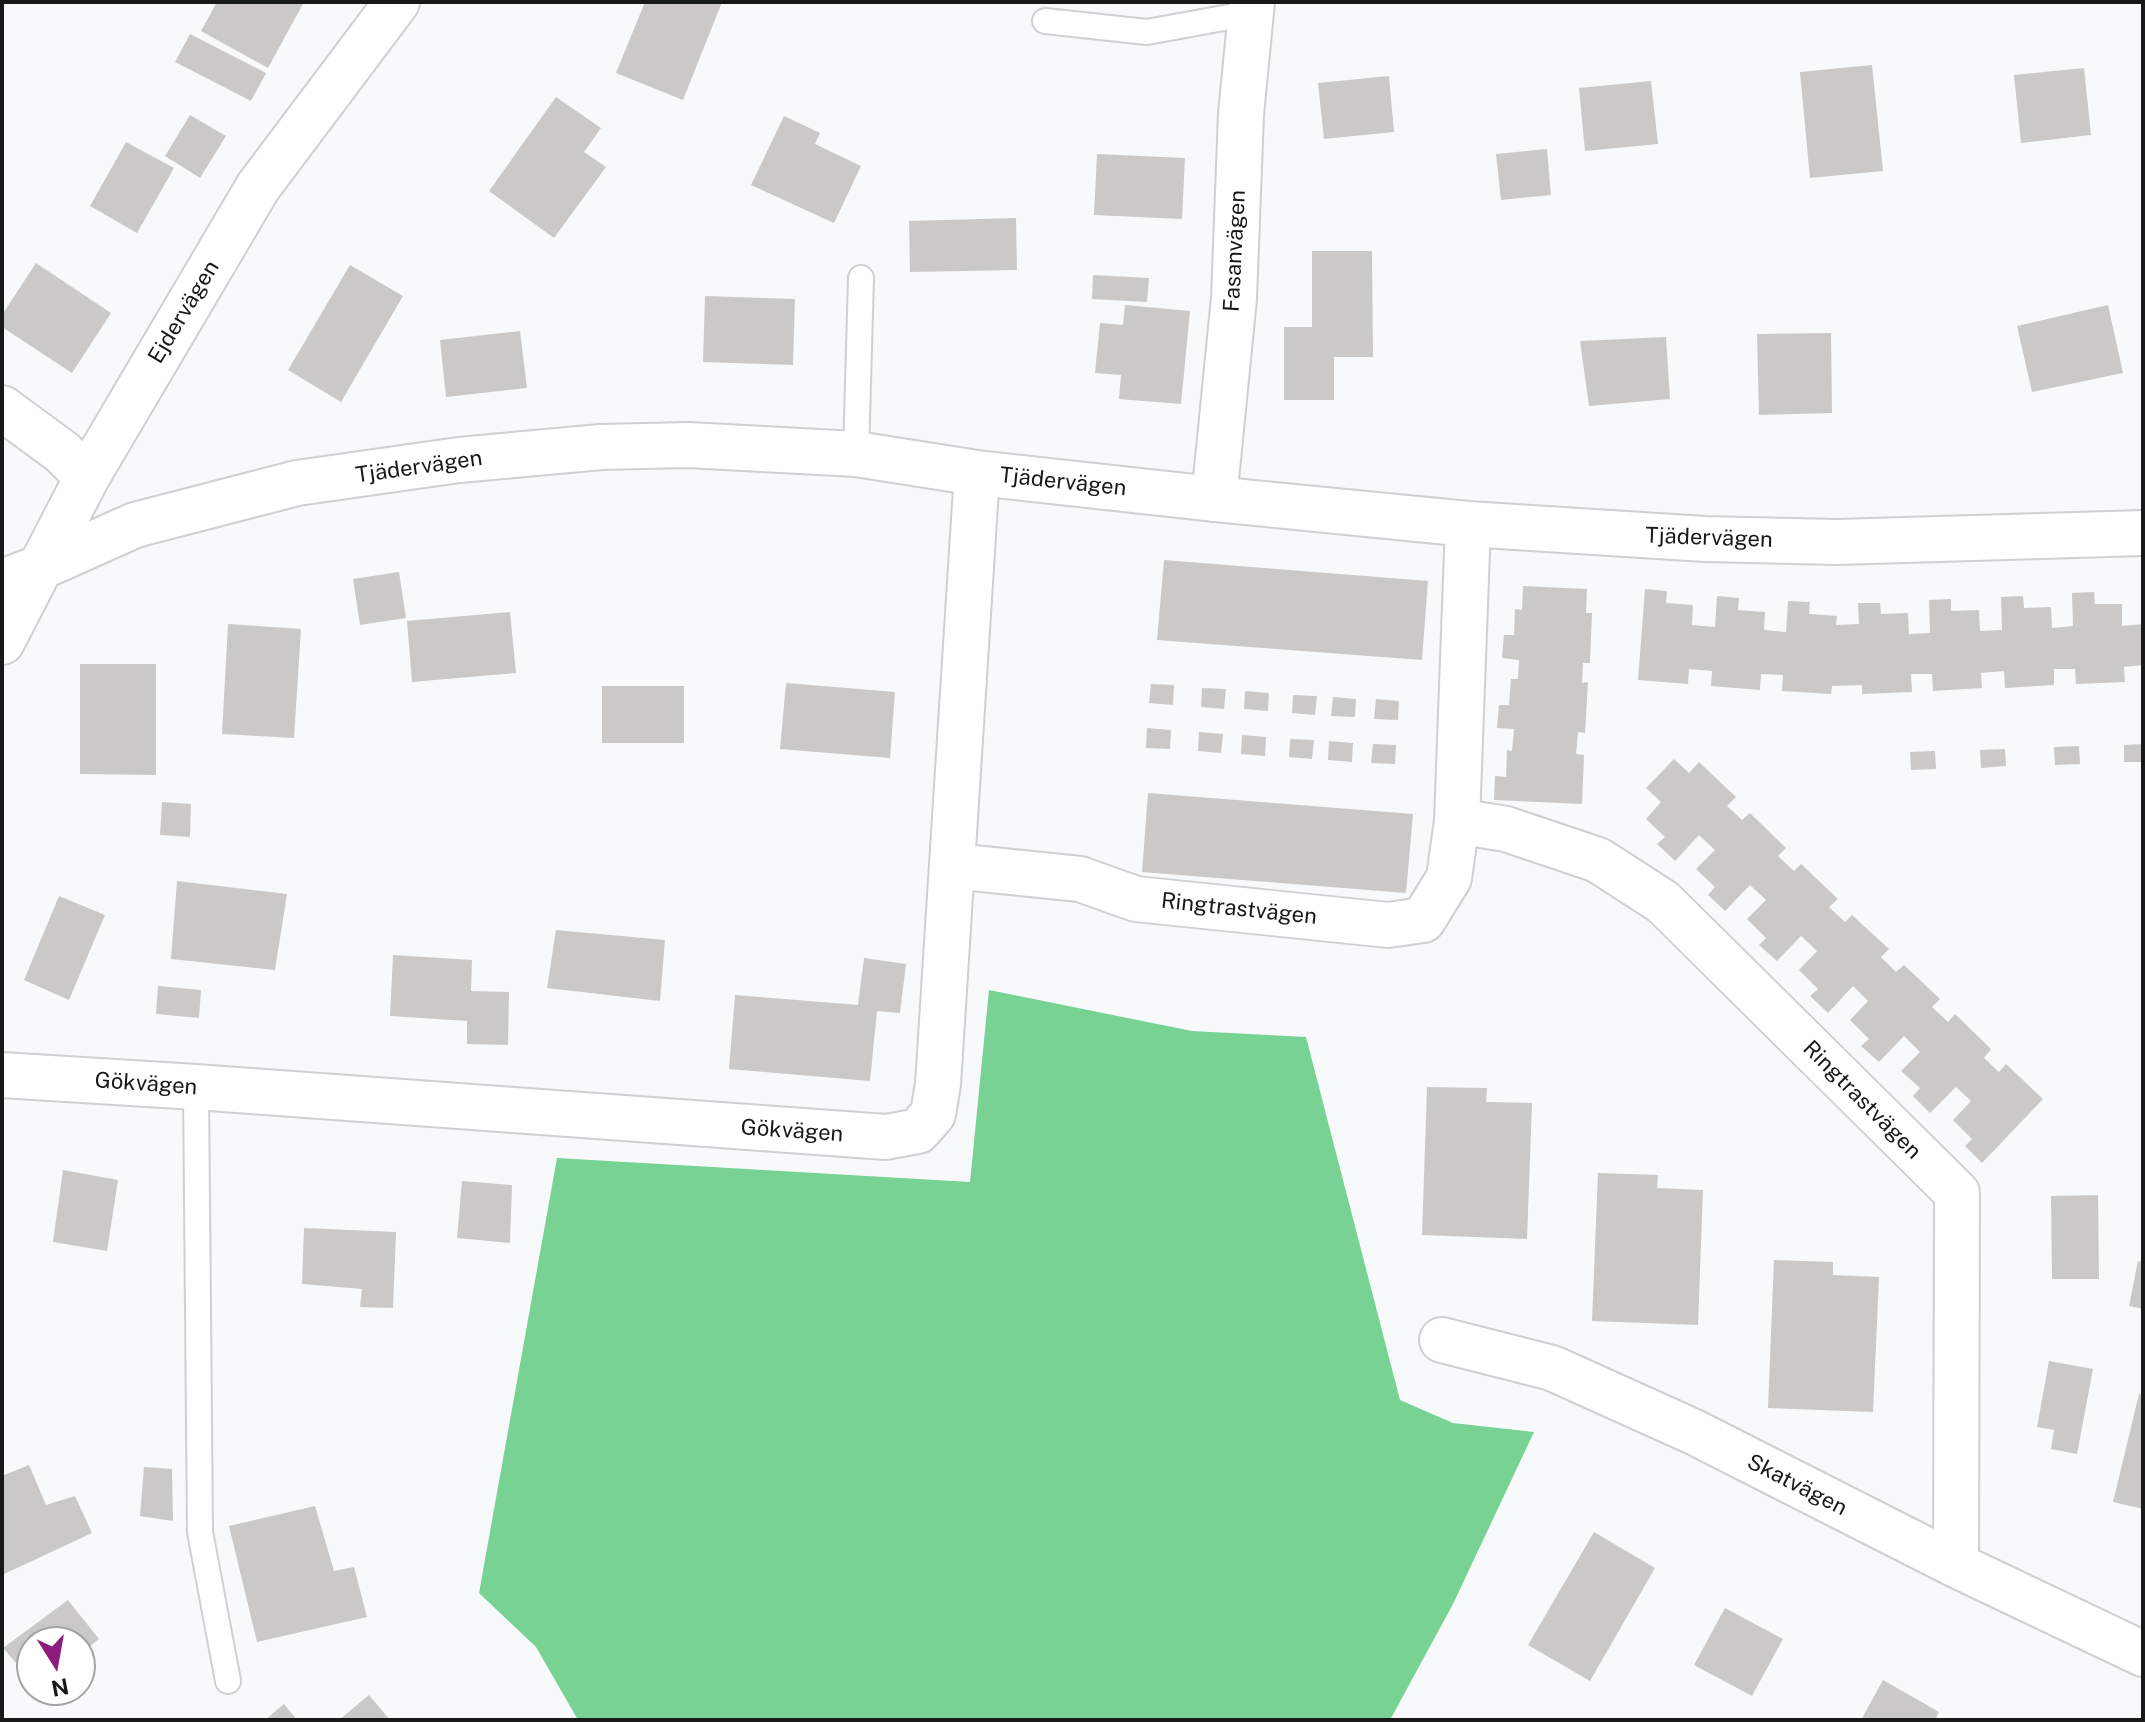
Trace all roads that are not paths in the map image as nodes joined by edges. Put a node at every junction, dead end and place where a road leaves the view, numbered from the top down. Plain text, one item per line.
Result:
1 (393, 3) edge
2 (1252, 8) edge
3 (1045, 21) dead end
4 (861, 278) dead end
5 (2, 408) edge
6 (856, 454) junction
7 (977, 473) junction
8 (87, 477) junction
9 (1214, 499) junction
10 (1468, 524) junction
11 (2143, 533) edge
12 (20, 575) edge
13 (2, 642) edge
14 (1457, 821) junction
15 (953, 866) junction
16 (2, 1075) edge
17 (196, 1087) junction
18 (1442, 1340) dead end
19 (1956, 1565) junction
20 (2143, 1654) edge
21 (228, 1681) dead end

1 - 8 street, Ejdervägen
2 - 3 lane
2 - 9 street, Fasanvägen
4 - 6 lane
5 - 8 street
6 - 7 street, Tjädervägen
6 - 12 street, Tjädervägen
7 - 9 street, Tjädervägen
7 - 15 street, Gökvägen
8 - 12 street, Ejdervägen
9 - 10 street, Tjädervägen
10 - 11 street, Tjädervägen
10 - 14 street, Ringtrastvägen
12 - 13 street, Ejdervägen
14 - 15 street, Ringtrastvägen
14 - 19 street, Ringtrastvägen
15 - 17 street, Gökvägen
16 - 17 street, Gökvägen
17 - 21 lane
18 - 19 street, Skatvägen
19 - 20 street, Skatvägen

